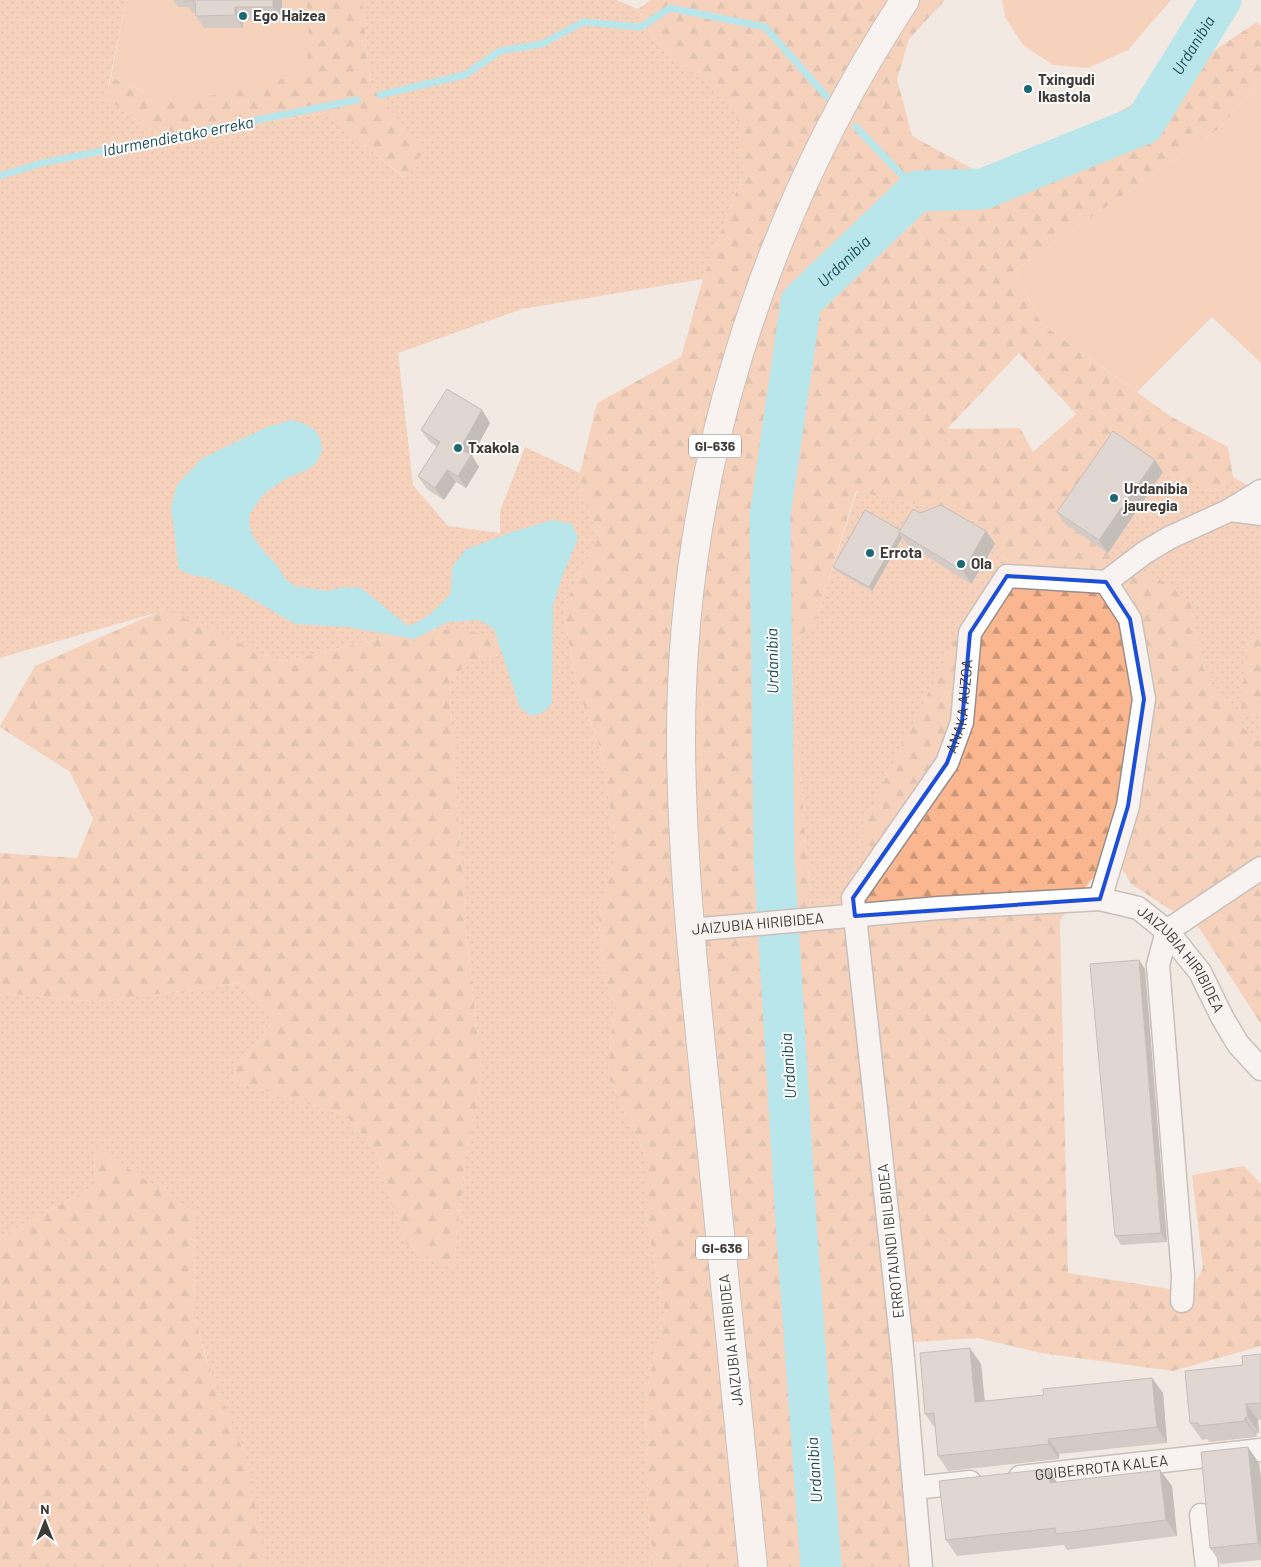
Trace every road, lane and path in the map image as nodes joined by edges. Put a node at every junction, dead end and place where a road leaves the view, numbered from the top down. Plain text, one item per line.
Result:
1 (905, 0) edge
2 (1261, 491) edge
3 (1230, 510) junction
4 (1261, 514) edge
5 (1106, 582) junction
6 (1258, 876) edge
7 (1100, 898) junction
8 (855, 916) junction
9 (690, 930) junction
10 (1167, 931) junction
11 (1261, 1069) edge
12 (1182, 1301) dead end
13 (1261, 1450) edge
14 (914, 1488) junction
15 (1201, 1515) dead end
16 (753, 1567) edge
17 (921, 1567) edge
18 (1207, 1567) edge

1 - 9 main road, GI-636
2 - 3 street
3 - 4 street
3 - 5 street
5 - 7 street
5 - 8 street, ANAKA AUZOA
6 - 10 street
7 - 8 street, JAIZUBIA HIRIBIDEA
7 - 10 street, JAIZUBIA HIRIBIDEA
8 - 9 street, JAIZUBIA HIRIBIDEA
8 - 14 street, ERROTAUNDI IBILBIDEA
9 - 16 main road, JAIZUBIA HIRIBIDEA / GI-636
10 - 11 street, JAIZUBIA HIRIBIDEA
10 - 12 street
13 - 14 street, GOIBERROTA KALEA
14 - 17 street, ERROTAUNDI IBILBIDEA
15 - 18 street

